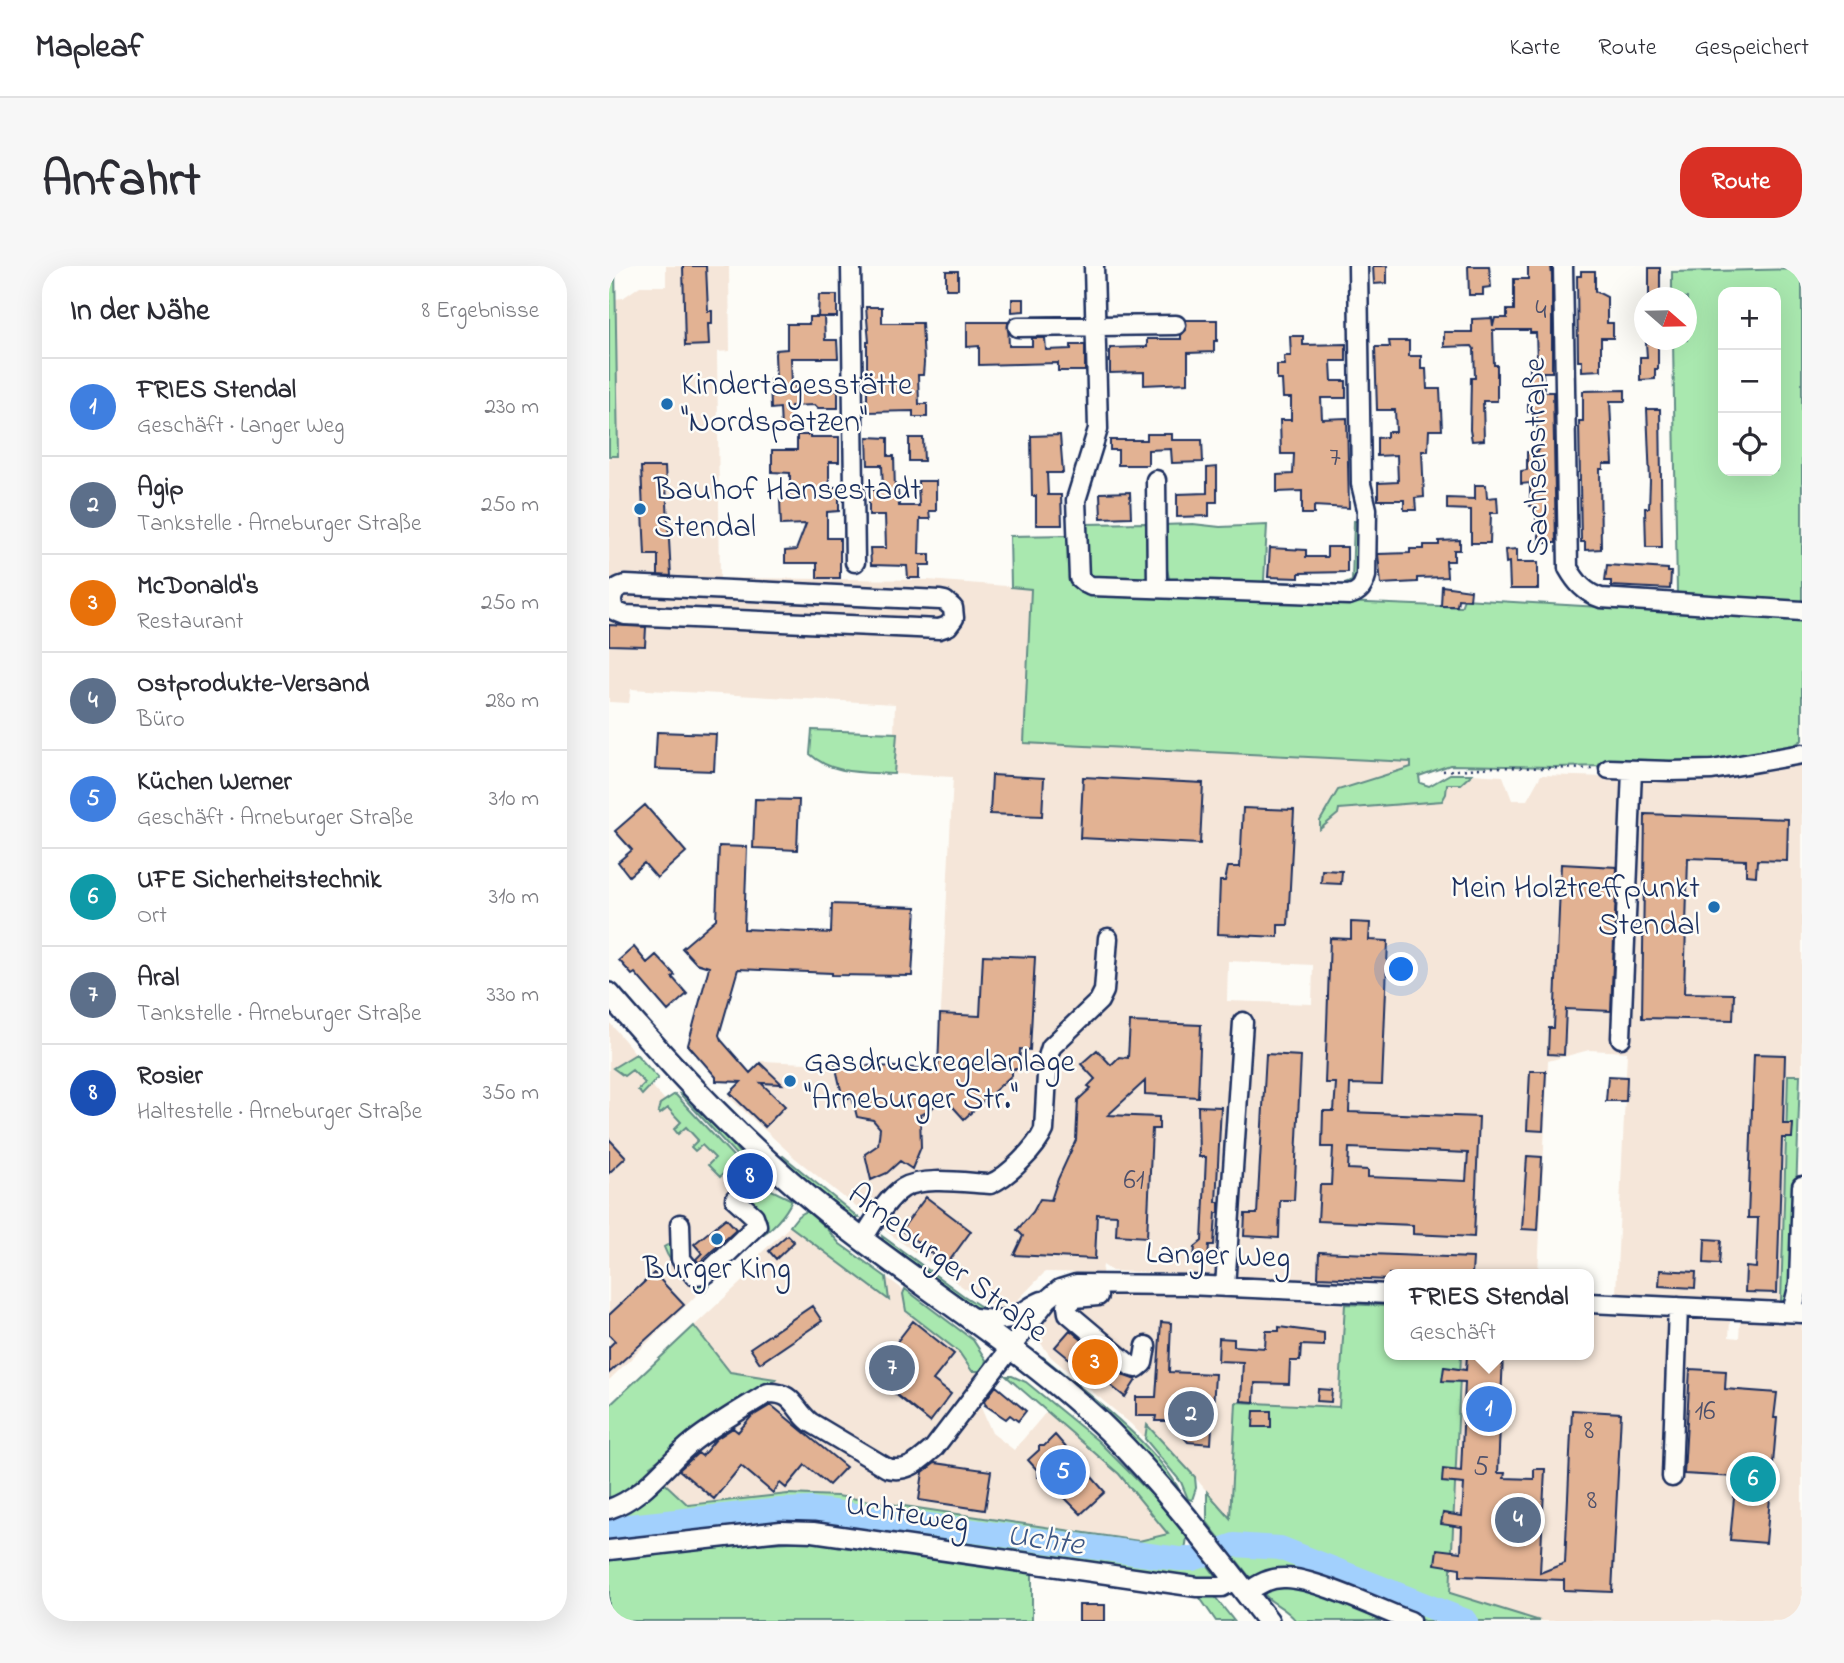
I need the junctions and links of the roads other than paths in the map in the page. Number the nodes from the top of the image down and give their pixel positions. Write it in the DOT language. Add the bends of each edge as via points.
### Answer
graph roads {
  1 [pos="851,266"];
  2 [pos="1094,266"];
  3 [pos="1358,266"];
  4 [pos="1563,266"];
  5 [pos="1176,325"];
  6 [pos="1096,326"];
  7 [pos="1018,327"];
  8 [pos="1156,480"];
  9 [pos="855,562"];
  10 [pos="1157,587"];
  11 [pos="610,602"];
  12 [pos="1802,611"];
  13 [pos="1802,754"];
  14 [pos="1609,769"];
  15 [pos="1632,769"];
  16 [pos="1108,938"];
  17 [pos="609,994"];
  18 [pos="1243,1022"];
  19 [pos="1621,1038"];
  20 [pos="1802,1186"];
  21 [pos="735,1199"];
  22 [pos="680,1224"];
  23 [pos="862,1240"];
  24 [pos="1225,1287"];
  25 [pos="1384,1294"];
  26 [pos="1098,1296"];
  27 [pos="1048,1299"];
  28 [pos="1594,1303"];
  29 [pos="1678,1307"];
  30 [pos="1797,1312"];
  31 [pos="967,1317"];
  32 [pos="1146,1346"];
  33 [pos="1009,1348"];
  34 [pos="1672,1477"];
  35 [pos="609,1509"];
  36 [pos="609,1550"];
  37 [pos="1237,1581"];
  38 [pos="1268,1621"];
  39 [pos="1410,1621"];
  1 -- 9 [label="street"];
  2 -- 6 [label="street"];
  3 -- 10 [label="street" via="1361,484 1367,509 1363,586 1349,596"];
  4 -- 12 [label="street, Sachsenstraße" via="1568,568 1576,582 1601,598"];
  5 -- 6 [label="street"];
  6 -- 7 [label="street"];
  6 -- 10 [label="street" via="1098,429 1077,492 1079,578 1091,586"];
  8 -- 10 [label="street"];
  11 -- 11 [label="street" via="615,611 625,615 857,626 939,629 954,618 953,608 940,600 626,585 613,592"];
  13 -- 15 [label="street" via="1712,769"];
  14 -- 15 [label="street"];
  15 -- 19 [label="street"];
  16 -- 23 [label="street" via="1104,991 1099,1001 1051,1047 1040,1140 991,1184 919,1182 902,1189"];
  17 -- 23 [label="main road, Arneburger Straße" via="740,1138"];
  18 -- 24 [label="street"];
  20 -- 30 [label="street"];
  21 -- 22 [label="street" via="754,1216 757,1225 706,1273 694,1275 681,1259"];
  23 -- 31 [label="main road, Arneburger Straße"];
  24 -- 25 [label="street, Langer Weg"];
  24 -- 27 [label="street, Langer Weg" via="1092,1282 1060,1289"];
  26 -- 32 [label="street" via="1075,1298 1067,1313 1132,1367 1143,1363"];
  27 -- 31 [label="street, Langer Weg" via="1005,1319"];
  27 -- 33 [label="street, Langer Weg"];
  28 -- 29 [label="street"];
  29 -- 30 [label="street"];
  29 -- 34 [label="street"];
  31 -- 33 [label="main road, Arneburger Straße"];
  33 -- 35 [label="street, Langer Weg" via="935,1448 911,1468 887,1468 810,1422 789,1397 768,1393 696,1439 644,1489"];
  33 -- 37 [label="main road, Arneburger Straße" via="1108,1431"];
  36 -- 37 [label="street, Uchteweg" via="781,1531 813,1532 1197,1587 1218,1588"];
  37 -- 38 [label="main road, Arneburger Straße"];
  37 -- 39 [label="street, Uchteweg" via="1288,1577"];
}
